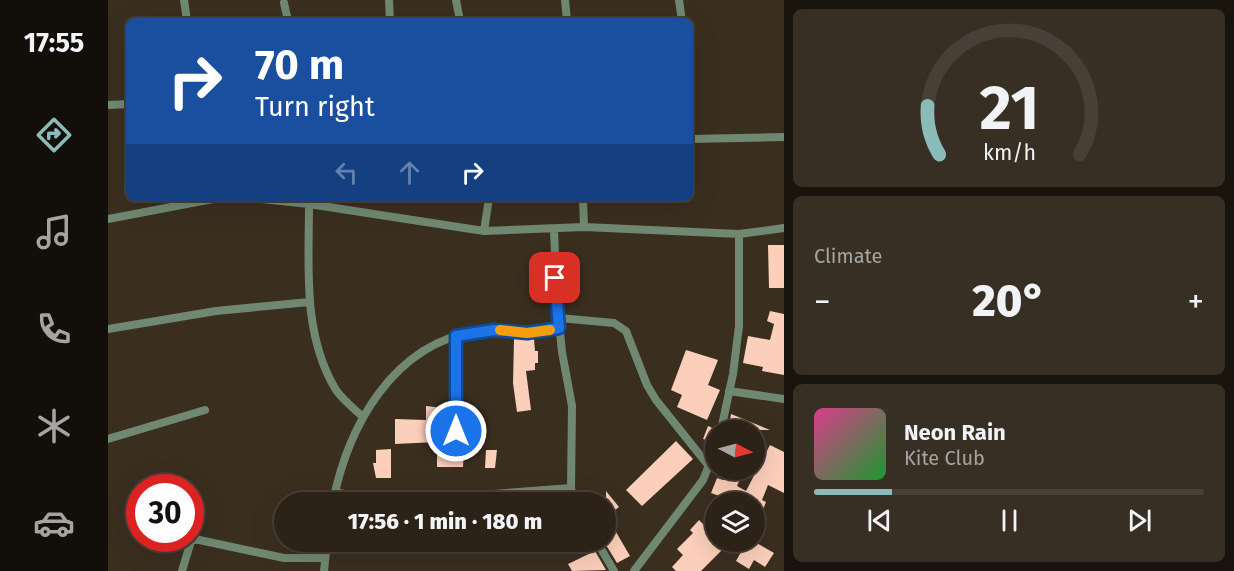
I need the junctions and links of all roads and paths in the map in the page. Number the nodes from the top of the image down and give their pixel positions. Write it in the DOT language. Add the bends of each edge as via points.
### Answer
graph roads {
  1 [pos="184,0"];
  2 [pos="389,0"];
  3 [pos="456,0"];
  4 [pos="565,0"];
  5 [pos="679,0"];
  6 [pos="285,3"];
  7 [pos="187,18"];
  8 [pos="288,18"];
  9 [pos="390,18"];
  10 [pos="459,18"];
  11 [pos="567,18"];
  12 [pos="682,18"];
  13 [pos="126,104"];
  14 [pos="108,105"];
  15 [pos="784,137"];
  16 [pos="693,139"];
  17 [pos="202,201"];
  18 [pos="280,201"];
  19 [pos="489,201"];
  20 [pos="583,201"];
  21 [pos="309,204"];
  22 [pos="108,219"];
  23 [pos="584,226"];
  24 [pos="780,229"];
  25 [pos="554,230"];
  26 [pos="484,231"];
  27 [pos="739,234"];
  28 [pos="784,235"];
  29 [pos="309,302"];
  30 [pos="559,318"];
  31 [pos="559,328"];
  32 [pos="108,329"];
  33 [pos="456,336"];
  34 [pos="729,391"];
  35 [pos="784,399"];
  36 [pos="205,410"];
  37 [pos="362,416"];
  38 [pos="723,420"];
  39 [pos="456,431"];
  40 [pos="108,439"];
  41 [pos="705,461"];
  42 [pos="705,474"];
  43 [pos="571,488"];
  44 [pos="334,492"];
  45 [pos="519,492"];
  46 [pos="572,492"];
  47 [pos="204,541"];
  48 [pos="187,552"];
  49 [pos="326,552"];
  50 [pos="603,552"];
  51 [pos="325,558"];
  52 [pos="182,571"];
  53 [pos="324,571"];
  54 [pos="614,571"];
  55 [pos="634,571"];
  1 -- 7 [label="street"];
  2 -- 9 [label="street"];
  3 -- 10 [label="street"];
  4 -- 11 [label="street"];
  5 -- 12 [label="street"];
  6 -- 8 [label="street"];
  13 -- 14 [label="street"];
  15 -- 16 [label="street"];
  17 -- 22 [label="street"];
  18 -- 21 [label="street"];
  19 -- 26 [label="street"];
  20 -- 23 [label="street"];
  21 -- 26 [label="street"];
  21 -- 29 [label="street"];
  23 -- 25 [label="street"];
  23 -- 27 [label="street"];
  24 -- 27 [label="street"];
  24 -- 28 [label="street"];
  25 -- 26 [label="street"];
  25 -- 30 [label="street"];
  27 -- 34 [label="street" via="739,326"];
  29 -- 32 [label="street" via="216,311"];
  29 -- 37 [label="street" via="320,351 336,389"];
  30 -- 31 [label="street"];
  30 -- 41 [label="street" via="614,323 626,331 656,400"];
  31 -- 33 [label="street" via="527,333 494,330"];
  31 -- 43 [label="street" via="572,406"];
  33 -- 37 [label="street" via="437,341 413,358"];
  33 -- 39 [label="street"];
  34 -- 35 [label="street"];
  34 -- 38 [label="street"];
  36 -- 40 [label="street"];
  37 -- 44 [label="street"];
  42 -- 55 [label="street"];
  43 -- 45 [label="street"];
  43 -- 46 [label="street"];
  47 -- 51 [label="street" via="284,558"];
  48 -- 52 [label="street"];
  49 -- 51 [label="street"];
  50 -- 54 [label="street"];
  51 -- 53 [label="street"];
}
